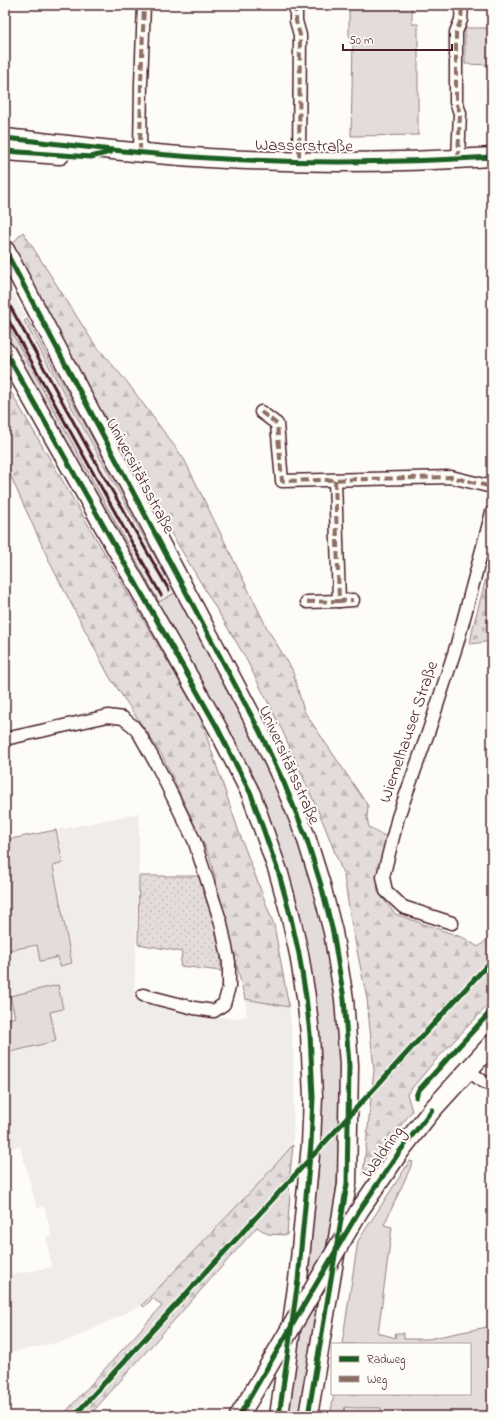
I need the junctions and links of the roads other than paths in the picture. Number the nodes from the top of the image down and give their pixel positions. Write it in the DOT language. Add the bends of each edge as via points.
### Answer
graph roads {
  1 [pos="144,5"];
  2 [pos="296,5"];
  3 [pos="462,5"];
  4 [pos="5,138"];
  5 [pos="116,150"];
  6 [pos="5,152"];
  7 [pos="140,152"];
  8 [pos="23,153"];
  9 [pos="492,157"];
  10 [pos="458,159"];
  11 [pos="299,161"];
  12 [pos="5,165"];
  13 [pos="5,250"];
  14 [pos="5,351"];
  15 [pos="261,412"];
  16 [pos="335,480"];
  17 [pos="492,487"];
  18 [pos="492,512"];
  19 [pos="339,600"];
  20 [pos="353,600"];
  21 [pos="307,602"];
  22 [pos="5,738"];
  23 [pos="452,923"];
  24 [pos="143,995"];
  25 [pos="492,1044"];
  26 [pos="468,1070"];
  27 [pos="492,1086"];
  28 [pos="239,1416"];
  29 [pos="279,1416"];
  30 [pos="308,1416"];
  1 -- 7 [label="street"];
  2 -- 11 [label="street" via="296,21 300,35"];
  3 -- 10 [label="street" via="461,20 456,32 456,102 460,113"];
  4 -- 5 [label="main road, Wasserstraße"];
  5 -- 7 [label="main road, Wasserstraße"];
  5 -- 8 [label="main road, Wasserstraße" via="91,157"];
  6 -- 8 [label="main road, Wasserstraße"];
  7 -- 11 [label="main road, Wasserstraße" via="191,157"];
  8 -- 12 [label="main road"];
  9 -- 10 [label="main road, Wasserstraße"];
  10 -- 11 [label="main road, Wasserstraße"];
  13 -- 30 [label="main road, Universitätsstraße" via="262,737 306,837 331,925 344,999 349,1065 347,1184"];
  14 -- 29 [label="main road" via="217,727 250,794 279,874 290,914 306,997 313,1098 298,1280"];
  15 -- 16 [label="street" via="277,424 282,481"];
  16 -- 17 [label="street" via="451,477"];
  16 -- 19 [label="street"];
  18 -- 23 [label="street, Wiemelhauser Straße" via="457,644 398,817 383,877 386,891 403,907"];
  19 -- 20 [label="street"];
  19 -- 21 [label="street"];
  22 -- 24 [label="street" via="108,716 123,718 140,734 159,769 194,840 208,882 221,923 229,962 229,987 224,1004 214,1011"];
  25 -- 26 [label="main road, Waldring"];
  26 -- 27 [label="street"];
  26 -- 28 [label="main road, Waldring, bridge" via="400,1151 359,1212"];
}
